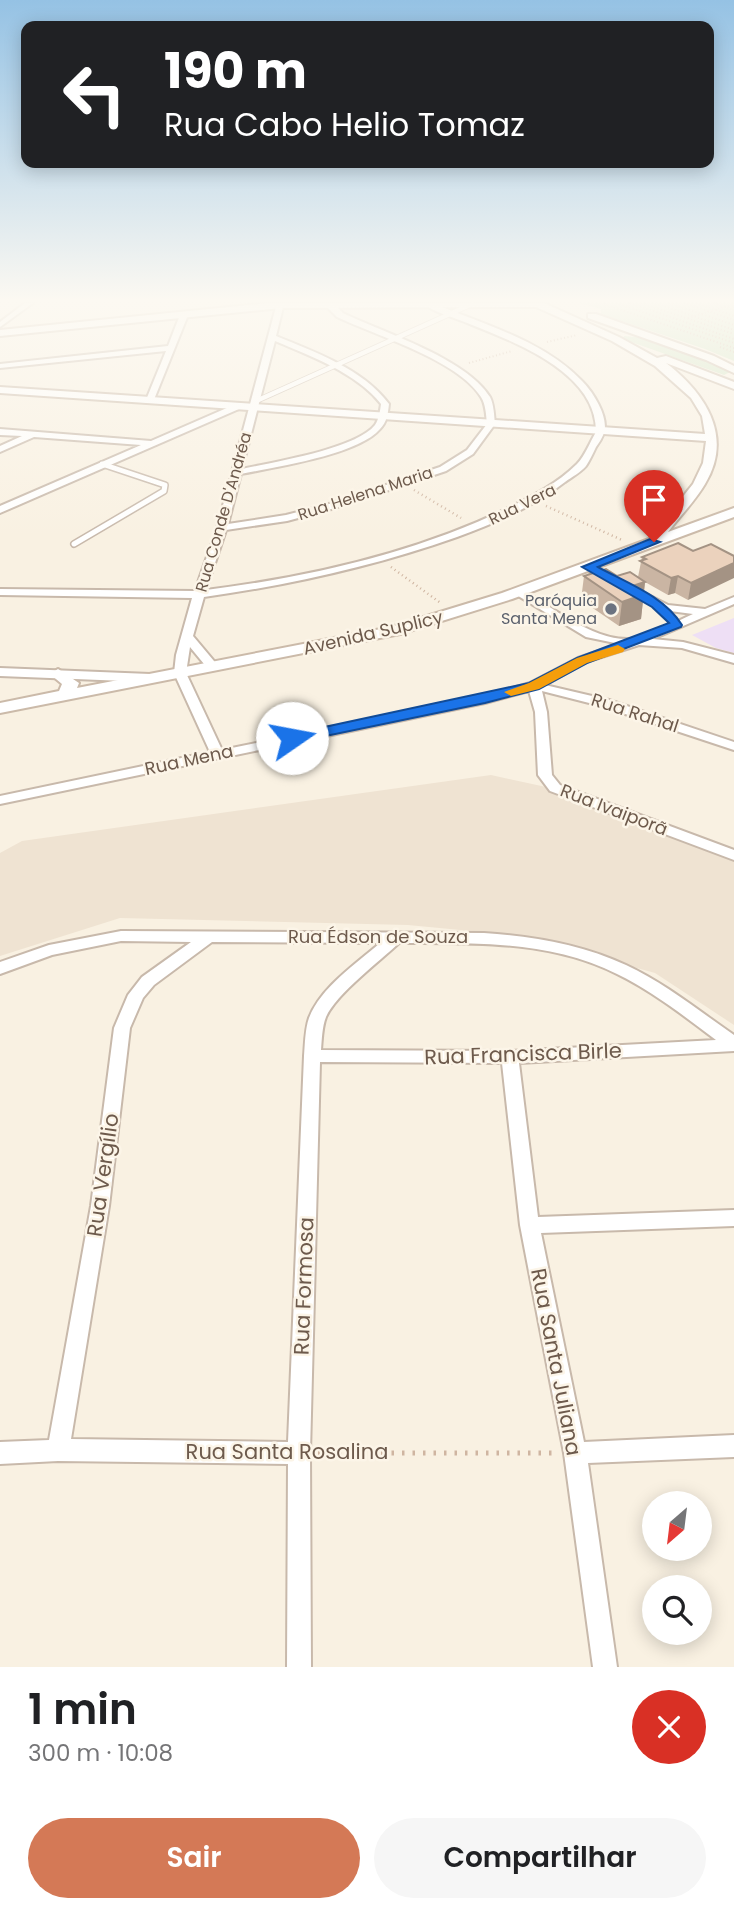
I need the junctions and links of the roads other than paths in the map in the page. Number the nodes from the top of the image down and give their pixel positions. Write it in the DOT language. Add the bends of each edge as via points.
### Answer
graph roads {
  1 [pos="158,381"];
  2 [pos="260,381"];
  3 [pos="305,381"];
  4 [pos="355,381"];
  5 [pos="468,381"];
  6 [pos="577,381"];
  7 [pos="681,381"];
  8 [pos="684,383"];
  9 [pos="0,390"];
  10 [pos="150,400"];
  11 [pos="201,404"];
  12 [pos="253,405"];
  13 [pos="236,407"];
  14 [pos="384,417"];
  15 [pos="203,421"];
  16 [pos="491,424"];
  17 [pos="0,432"];
  18 [pos="600,432"];
  19 [pos="35,434"];
  20 [pos="712,438"];
  21 [pos="150,443"];
  22 [pos="0,449"];
  23 [pos="103,464"];
  24 [pos="235,473"];
  25 [pos="0,510"];
  26 [pos="734,512"];
  27 [pos="222,528"];
  28 [pos="654,542"];
  29 [pos="75,544"];
  30 [pos="588,567"];
  31 [pos="0,592"];
  32 [pos="519,592"];
  33 [pos="199,594"];
  34 [pos="734,600"];
  35 [pos="656,604"];
  36 [pos="709,609"];
  37 [pos="676,625"];
  38 [pos="590,635"];
  39 [pos="188,637"];
  40 [pos="639,641"];
  41 [pos="712,652"];
  42 [pos="734,659"];
  43 [pos="582,660"];
  44 [pos="213,667"];
  45 [pos="0,672"];
  46 [pos="180,673"];
  47 [pos="58,674"];
  48 [pos="152,678"];
  49 [pos="534,686"];
  50 [pos="66,695"];
  51 [pos="0,708"];
  52 [pos="734,746"];
  53 [pos="217,754"];
  54 [pos="0,800"];
  55 [pos="734,855"];
  56 [pos="209,936"];
  57 [pos="395,938"];
  58 [pos="0,968"];
  59 [pos="734,1045"];
  60 [pos="312,1056"];
  61 [pos="510,1057"];
  62 [pos="734,1218"];
  63 [pos="530,1225"];
  64 [pos="734,1446"];
  65 [pos="58,1450"];
  66 [pos="0,1453"];
  67 [pos="299,1453"];
  68 [pos="575,1453"];
  69 [pos="299,1667"];
  70 [pos="605,1667"];
  1 -- 10 [label="street"];
  2 -- 12 [label="street, Rua Conde D'Andréa"];
  3 -- 12 [label="lane"];
  4 -- 14 [label="street" via="382,399"];
  5 -- 16 [label="street" via="481,391"];
  6 -- 18 [label="street" via="596,409"];
  7 -- 8 [label="street"];
  8 -- 20 [label="street" via="701,405"];
  9 -- 10 [label="street"];
  10 -- 11 [label="street"];
  11 -- 13 [label="street"];
  11 -- 15 [label="street" via="208,412"];
  12 -- 13 [label="street"];
  12 -- 14 [label="street"];
  12 -- 24 [label="street, Rua Conde D'Andréa"];
  13 -- 15 [label="street"];
  14 -- 16 [label="street"];
  14 -- 24 [label="street" via="361,439"];
  15 -- 21 [label="street"];
  16 -- 18 [label="street"];
  16 -- 27 [label="street, Rua Helena Maria" via="478,444 458,461 403,483 287,518"];
  17 -- 19 [label="street"];
  18 -- 20 [label="street"];
  18 -- 33 [label="street, Rua Vera" via="589,453 558,487 474,526 380,559 288,582"];
  19 -- 21 [label="street"];
  19 -- 22 [label="street"];
  20 -- 28 [label="street" via="709,463 699,483"];
  21 -- 23 [label="street"];
  23 -- 25 [label="street"];
  23 -- 29 [label="lane" via="155,480 165,485 164,491"];
  24 -- 27 [label="street, Rua Conde D'Andréa"];
  26 -- 28 [label="street, Avenida Suplicy"];
  27 -- 33 [label="street, Rua Conde D'Andréa"];
  28 -- 30 [label="street, Avenida Suplicy"];
  30 -- 32 [label="street, Avenida Suplicy"];
  30 -- 35 [label="street"];
  31 -- 33 [label="street, Rua Vera"];
  32 -- 38 [label="street"];
  32 -- 44 [label="street, Avenida Suplicy" via="369,636"];
  33 -- 39 [label="street, Rua Conde D'Andréa"];
  34 -- 36 [label="street, Rua Mena"];
  35 -- 36 [label="street" via="688,612"];
  35 -- 37 [label="street"];
  36 -- 37 [label="street, Rua Mena"];
  37 -- 40 [label="street, Rua Mena"];
  37 -- 41 [label="street" via="688,640"];
  38 -- 40 [label="street"];
  38 -- 43 [label="street" via="594,646"];
  39 -- 44 [label="street"];
  39 -- 46 [label="street, Rua Conde D'Andréa"];
  40 -- 41 [label="street"];
  40 -- 43 [label="street, Rua Mena"];
  41 -- 42 [label="street"];
  43 -- 49 [label="street, Rua Mena"];
  44 -- 46 [label="street, Avenida Suplicy"];
  45 -- 47 [label="street"];
  46 -- 48 [label="street, Avenida Suplicy"];
  46 -- 53 [label="street"];
  47 -- 48 [label="street"];
  47 -- 50 [label="street" via="71,683"];
  48 -- 50 [label="street, Avenida Suplicy"];
  49 -- 52 [label="street, Rua Rahal" via="594,700"];
  49 -- 53 [label="street, Rua Mena"];
  49 -- 55 [label="street, Rua Ivaiporã" via="541,712 545,775 555,788"];
  50 -- 51 [label="street, Avenida Suplicy"];
  53 -- 54 [label="street, Rua Mena"];
  56 -- 57 [label="street, Rua Édson de Souza"];
  56 -- 58 [label="street, Rua Édson de Souza" via="87,940"];
  56 -- 65 [label="street, Rua Vergílio" via="148,981 136,995 122,1028 100,1206"];
  57 -- 59 [label="street, Rua Édson de Souza" via="519,940 585,955 655,988"];
  57 -- 60 [label="street, Rua Formosa" via="321,1010"];
  59 -- 61 [label="street, Rua Francisca Birle"];
  60 -- 61 [label="street, Rua Francisca Birle"];
  60 -- 67 [label="street, Rua Formosa"];
  61 -- 63 [label="street, Rua Santa Juliana"];
  62 -- 63 [label="street"];
  63 -- 68 [label="street, Rua Santa Juliana"];
  64 -- 68 [label="street"];
  65 -- 66 [label="street, Rua Santa Rosalina"];
  65 -- 67 [label="street, Rua Santa Rosalina"];
  67 -- 69 [label="street, Rua Formosa"];
  68 -- 70 [label="street, Rua Santa Juliana"];
}
